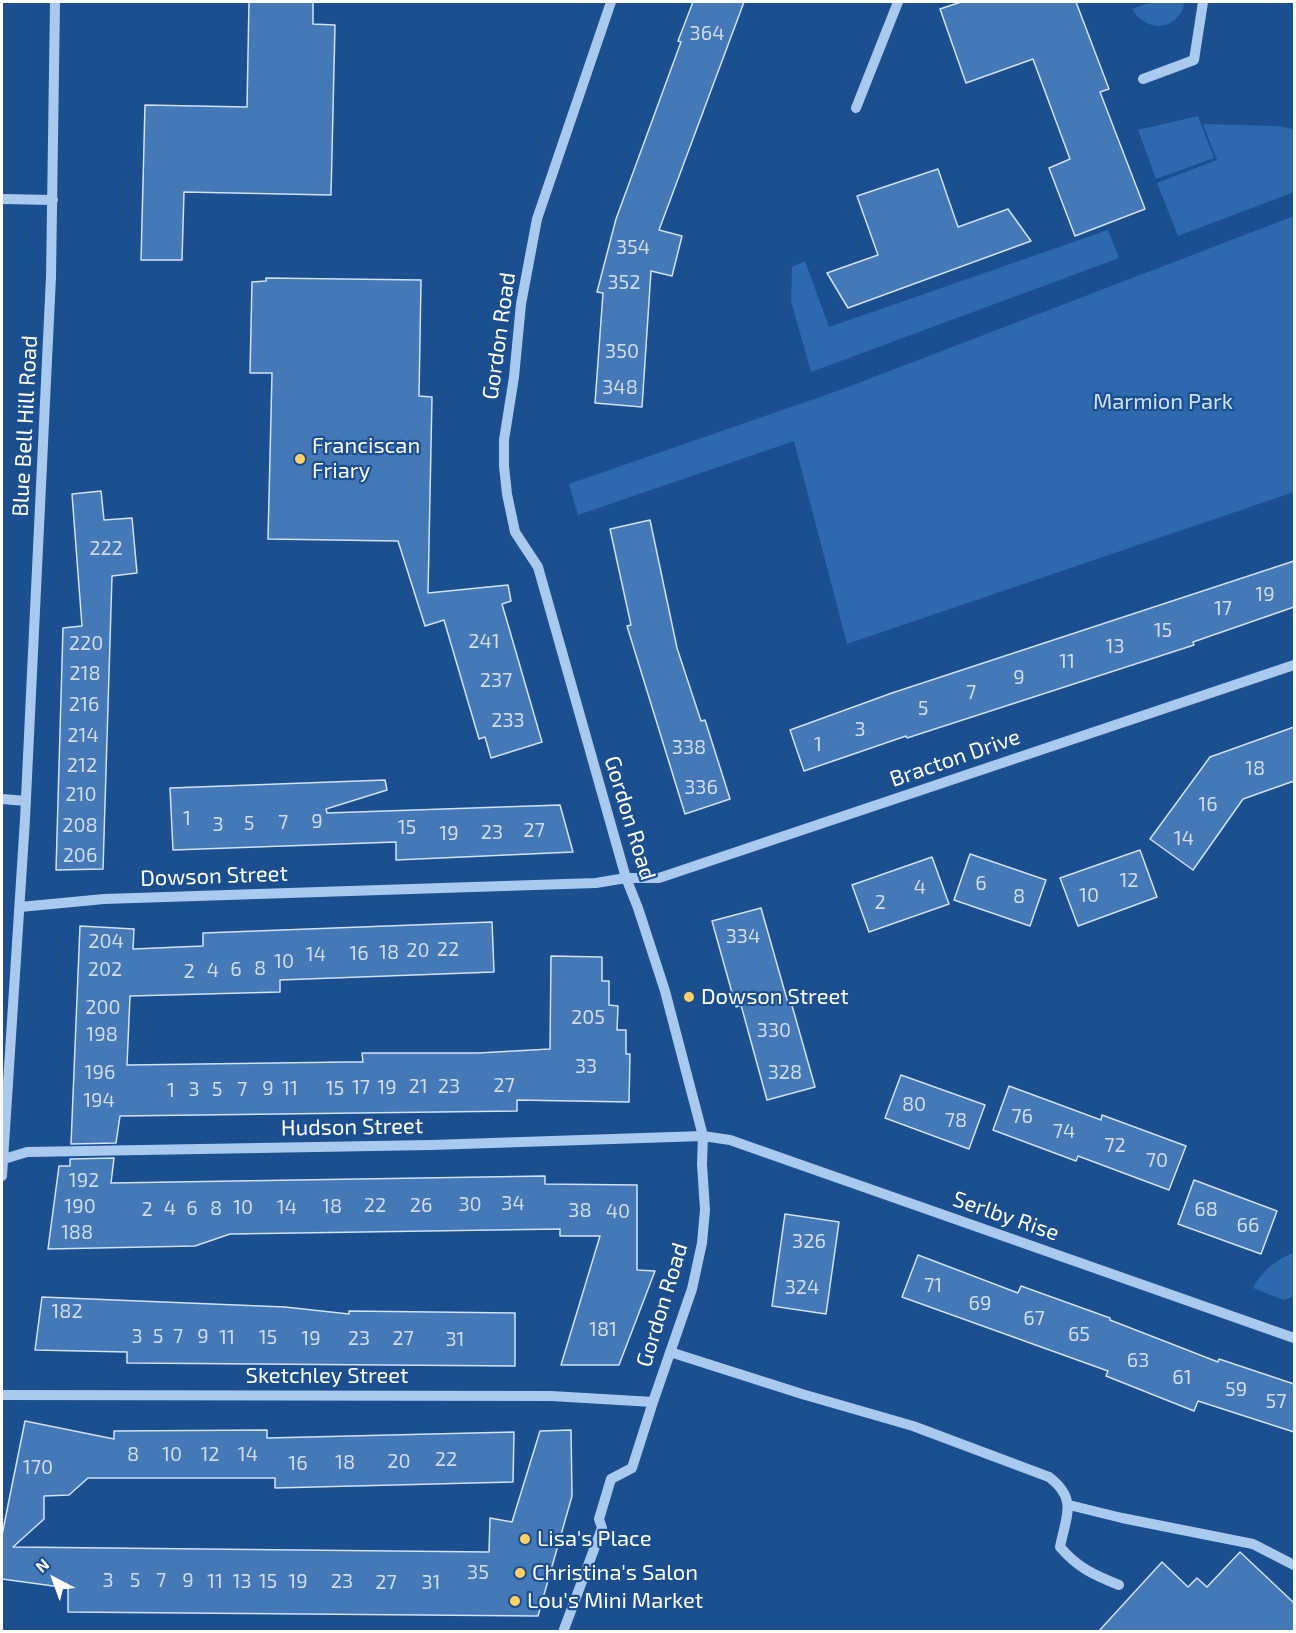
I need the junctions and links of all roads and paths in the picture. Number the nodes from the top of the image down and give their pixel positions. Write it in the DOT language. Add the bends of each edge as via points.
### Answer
graph roads {
  1 [pos="55,2"];
  2 [pos="611,2"];
  3 [pos="898,2"];
  4 [pos="1203,2"];
  5 [pos="1143,79"];
  6 [pos="856,108"];
  7 [pos="2,199"];
  8 [pos="53,200"];
  9 [pos="1294,664"];
  10 [pos="2,799"];
  11 [pos="26,801"];
  12 [pos="626,878"];
  13 [pos="20,907"];
  14 [pos="703,1136"];
  15 [pos="4,1160"];
  16 [pos="2,1176"];
  17 [pos="1294,1338"];
  18 [pos="670,1352"];
  19 [pos="2,1395"];
  20 [pos="653,1402"];
  21 [pos="1069,1505"];
  22 [pos="1294,1565"];
  23 [pos="1119,1585"];
  24 [pos="563,1632"];
  1 -- 8 [label="street, Blue Bell Hill Road"];
  2 -- 12 [label="street, Gordon Road" via="537,219 521,304 504,440 514,532 538,567"];
  3 -- 6 [label="street"];
  4 -- 5 [label="street" via="1194,60"];
  7 -- 8 [label="street"];
  8 -- 11 [label="street, Blue Bell Hill Road"];
  9 -- 12 [label="street, Bracton Drive" via="659,878"];
  10 -- 11 [label="street"];
  11 -- 13 [label="street, Blue Bell Hill Road"];
  12 -- 13 [label="street, Dowson Street" via="596,883 104,899"];
  12 -- 14 [label="street, Gordon Road" via="665,991"];
  13 -- 15 [label="street, Blue Bell Hill Road"];
  14 -- 15 [label="street, Hudson Street" via="27,1152"];
  14 -- 17 [label="street, Serlby Rise" via="730,1140"];
  14 -- 18 [label="street, Gordon Road" via="702,1243 693,1289"];
  15 -- 16 [label="street, Blue Bell Hill Road"];
  18 -- 20 [label="street, Gordon Road"];
  18 -- 21 [label="street" via="913,1426 1049,1477 1062,1487"];
  19 -- 20 [label="street, Sketchley Street" via="551,1396"];
  20 -- 24 [label="street, Gordon Road" via="632,1468 611,1479 599,1519 602,1528"];
  21 -- 22 [label="street" via="1253,1544"];
  21 -- 23 [label="street" via="1060,1547 1072,1562"];
}
